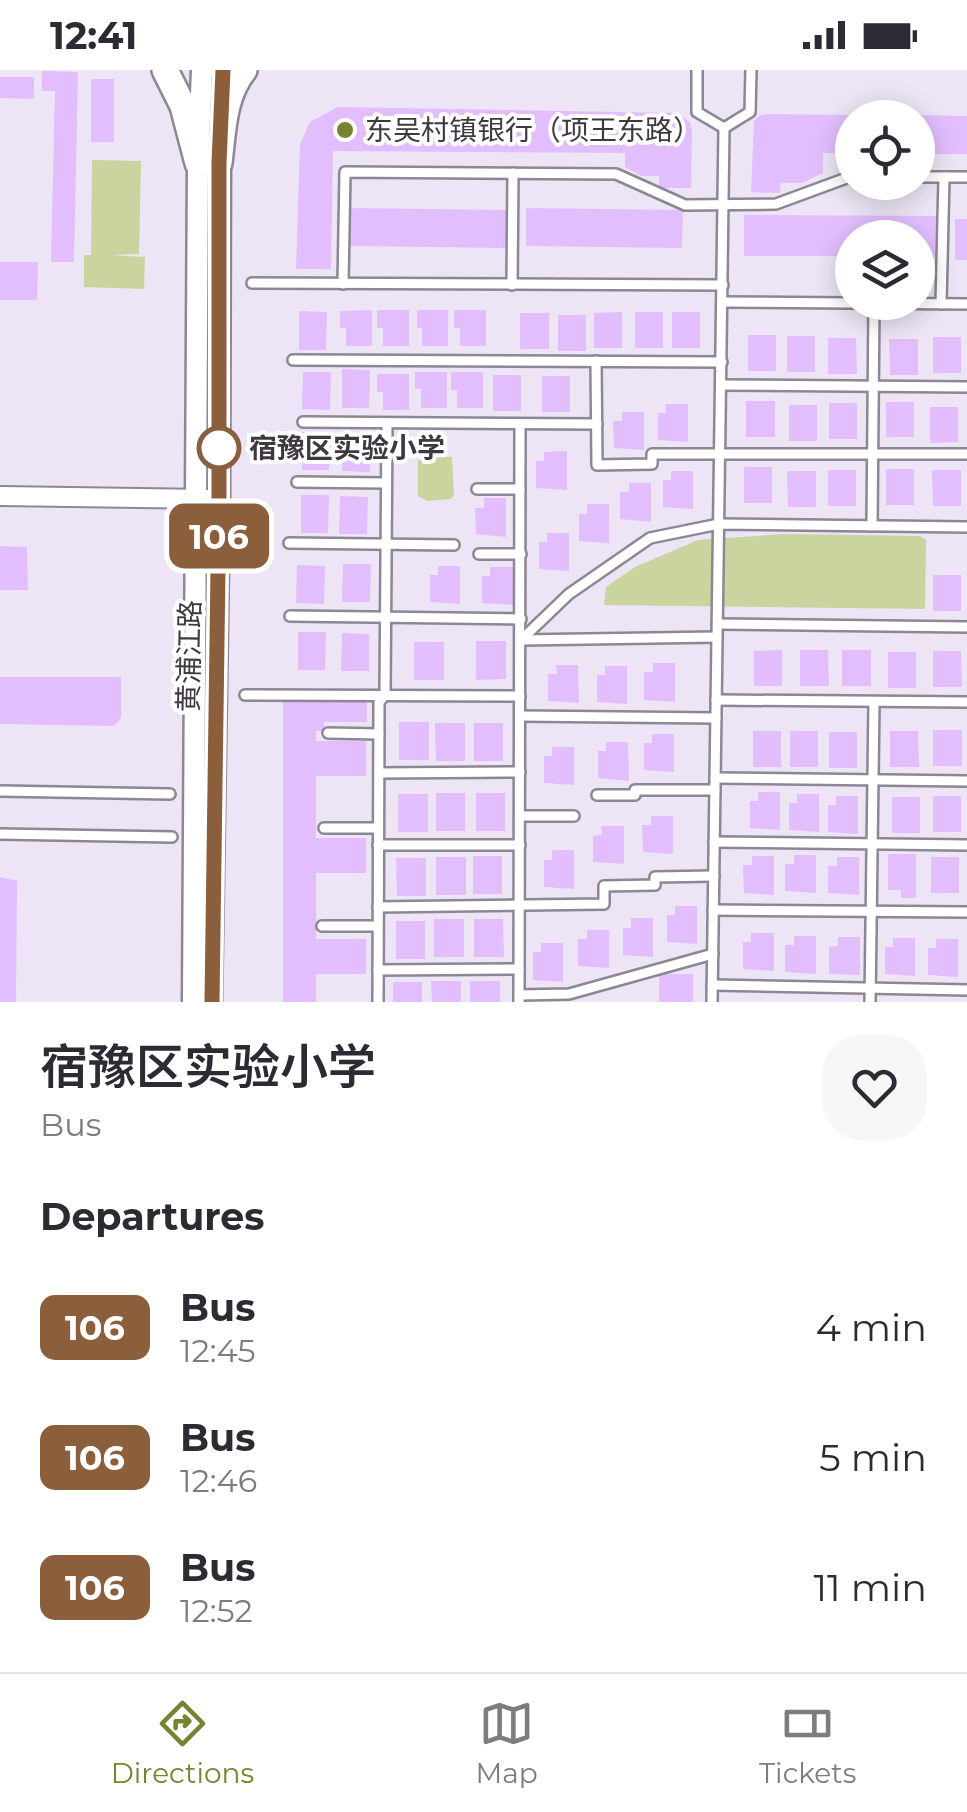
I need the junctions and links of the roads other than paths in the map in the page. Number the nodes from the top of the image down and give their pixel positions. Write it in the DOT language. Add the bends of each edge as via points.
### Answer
graph roads {
  1 [pos="165,70"];
  2 [pos="202,70"];
  3 [pos="223,70"];
  4 [pos="244,70"];
  5 [pos="698,70"];
  6 [pos="750,70"];
  7 [pos="724,128"];
  8 [pos="209,163"];
  9 [pos="512,174"];
  10 [pos="935,177"];
  11 [pos="944,177"];
  12 [pos="967,177"];
  13 [pos="835,182"];
  14 [pos="724,204"];
  15 [pos="252,283"];
  16 [pos="343,284"];
  17 [pos="512,284"];
  18 [pos="723,285"];
  19 [pos="722,302"];
  20 [pos="835,303"];
  21 [pos="935,304"];
  22 [pos="942,304"];
  23 [pos="967,304"];
  24 [pos="874,320"];
  25 [pos="293,360"];
  26 [pos="596,361"];
  27 [pos="722,362"];
  28 [pos="722,385"];
  29 [pos="874,386"];
  30 [pos="967,387"];
  31 [pos="304,422"];
  32 [pos="386,423"];
  33 [pos="520,424"];
  34 [pos="596,424"];
  35 [pos="720,454"];
  36 [pos="873,454"];
  37 [pos="967,454"];
  38 [pos="297,482"];
  39 [pos="386,483"];
  40 [pos="477,489"];
  41 [pos="520,489"];
  42 [pos="0,496"];
  43 [pos="209,499"];
  44 [pos="719,524"];
  45 [pos="872,526"];
  46 [pos="967,527"];
  47 [pos="290,543"];
  48 [pos="386,544"];
  49 [pos="454,546"];
  50 [pos="479,554"];
  51 [pos="521,554"];
  52 [pos="290,616"];
  53 [pos="385,617"];
  54 [pos="521,619"];
  55 [pos="718,624"];
  56 [pos="967,627"];
  57 [pos="718,637"];
  58 [pos="521,640"];
  59 [pos="245,695"];
  60 [pos="385,695"];
  61 [pos="520,696"];
  62 [pos="716,700"];
  63 [pos="874,702"];
  64 [pos="967,702"];
  65 [pos="520,716"];
  66 [pos="716,718"];
  67 [pos="328,733"];
  68 [pos="379,734"];
  69 [pos="520,772"];
  70 [pos="379,773"];
  71 [pos="715,778"];
  72 [pos="873,780"];
  73 [pos="967,781"];
  74 [pos="715,790"];
  75 [pos="0,791"];
  76 [pos="170,794"];
  77 [pos="596,795"];
  78 [pos="520,816"];
  79 [pos="574,816"];
  80 [pos="324,828"];
  81 [pos="378,828"];
  82 [pos="0,834"];
  83 [pos="172,836"];
  84 [pos="714,842"];
  85 [pos="872,844"];
  86 [pos="378,845"];
  87 [pos="520,845"];
  88 [pos="967,845"];
  89 [pos="714,876"];
  90 [pos="519,906"];
  91 [pos="378,907"];
  92 [pos="714,910"];
  93 [pos="872,911"];
  94 [pos="967,912"];
  95 [pos="322,926"];
  96 [pos="378,926"];
  97 [pos="712,954"];
  98 [pos="519,969"];
  99 [pos="378,970"];
  100 [pos="712,985"];
  101 [pos="871,988"];
  102 [pos="967,990"];
  103 [pos="519,998"];
  104 [pos="194,1002"];
  105 [pos="212,1002"];
  106 [pos="378,1002"];
  107 [pos="712,1002"];
  108 [pos="870,1002"];
  1 -- 8 [label="main road"];
  2 -- 8 [label="street, 黄浦江路"];
  3 -- 8 [label="street, 黄浦江路"];
  4 -- 8 [label="main road"];
  5 -- 7 [label="lane" via="698,112"];
  6 -- 7 [label="lane" via="750,112"];
  7 -- 14 [label="lane"];
  8 -- 43 [label="street, 黄浦江路"];
  9 -- 14 [label="lane" via="616,174 685,205"];
  9 -- 16 [label="lane" via="345,172"];
  9 -- 17 [label="lane"];
  10 -- 11 [label="lane"];
  11 -- 12 [label="lane"];
  11 -- 22 [label="lane"];
  13 -- 14 [label="lane" via="776,204"];
  14 -- 18 [label="lane"];
  15 -- 16 [label="lane"];
  16 -- 17 [label="lane"];
  17 -- 18 [label="lane"];
  18 -- 19 [label="lane"];
  19 -- 20 [label="lane"];
  19 -- 27 [label="lane"];
  21 -- 22 [label="lane"];
  22 -- 23 [label="lane"];
  24 -- 29 [label="lane"];
  25 -- 26 [label="lane"];
  26 -- 27 [label="lane"];
  26 -- 34 [label="lane"];
  27 -- 28 [label="lane"];
  28 -- 29 [label="lane"];
  28 -- 35 [label="lane"];
  29 -- 30 [label="lane"];
  29 -- 36 [label="lane"];
  31 -- 32 [label="lane"];
  32 -- 33 [label="lane"];
  32 -- 39 [label="lane"];
  33 -- 34 [label="lane"];
  33 -- 41 [label="lane"];
  34 -- 35 [label="lane" via="596,464 652,464 652,454"];
  35 -- 36 [label="lane"];
  35 -- 44 [label="lane"];
  36 -- 37 [label="lane"];
  36 -- 45 [label="lane"];
  38 -- 39 [label="lane"];
  39 -- 48 [label="lane"];
  40 -- 41 [label="lane"];
  41 -- 51 [label="lane"];
  42 -- 43 [label="street"];
  43 -- 104 [label="street, 黄浦江路"];
  43 -- 105 [label="street, 黄浦江路"];
  44 -- 45 [label="lane"];
  44 -- 55 [label="lane"];
  44 -- 58 [label="lane" via="650,538 569,594"];
  45 -- 46 [label="lane"];
  47 -- 48 [label="lane"];
  48 -- 49 [label="lane"];
  48 -- 53 [label="lane"];
  50 -- 51 [label="lane"];
  51 -- 54 [label="lane"];
  52 -- 53 [label="lane"];
  53 -- 54 [label="lane"];
  53 -- 60 [label="lane"];
  54 -- 58 [label="lane"];
  55 -- 56 [label="lane"];
  55 -- 57 [label="lane"];
  57 -- 58 [label="lane"];
  57 -- 62 [label="lane"];
  58 -- 61 [label="lane"];
  59 -- 60 [label="lane"];
  60 -- 61 [label="lane"];
  60 -- 68 [label="lane"];
  61 -- 65 [label="lane"];
  62 -- 63 [label="lane"];
  62 -- 66 [label="lane"];
  63 -- 64 [label="lane"];
  63 -- 72 [label="lane"];
  65 -- 66 [label="lane"];
  65 -- 69 [label="lane"];
  66 -- 71 [label="lane"];
  67 -- 68 [label="lane"];
  68 -- 70 [label="lane"];
  69 -- 70 [label="lane"];
  69 -- 78 [label="lane"];
  70 -- 81 [label="lane"];
  71 -- 72 [label="lane"];
  71 -- 74 [label="lane"];
  72 -- 73 [label="lane"];
  72 -- 85 [label="lane"];
  74 -- 77 [label="lane"];
  74 -- 84 [label="lane"];
  75 -- 76 [label="lane"];
  78 -- 79 [label="lane"];
  78 -- 87 [label="lane"];
  80 -- 81 [label="lane"];
  81 -- 86 [label="lane"];
  82 -- 83 [label="lane"];
  84 -- 85 [label="lane"];
  84 -- 89 [label="lane"];
  85 -- 88 [label="lane"];
  85 -- 93 [label="lane"];
  86 -- 87 [label="lane"];
  86 -- 91 [label="lane"];
  87 -- 90 [label="lane"];
  89 -- 90 [label="lane" via="604,886 604,904"];
  89 -- 92 [label="lane"];
  90 -- 91 [label="lane"];
  90 -- 98 [label="lane"];
  91 -- 96 [label="lane"];
  92 -- 93 [label="lane"];
  92 -- 97 [label="lane"];
  93 -- 94 [label="lane"];
  93 -- 101 [label="lane"];
  95 -- 96 [label="lane"];
  96 -- 99 [label="lane"];
  97 -- 100 [label="lane"];
  97 -- 103 [label="lane" via="569,994"];
  98 -- 99 [label="lane"];
  98 -- 103 [label="lane"];
  99 -- 106 [label="lane"];
  100 -- 101 [label="lane"];
  100 -- 107 [label="lane"];
  101 -- 102 [label="lane"];
  101 -- 108 [label="lane"];
}
